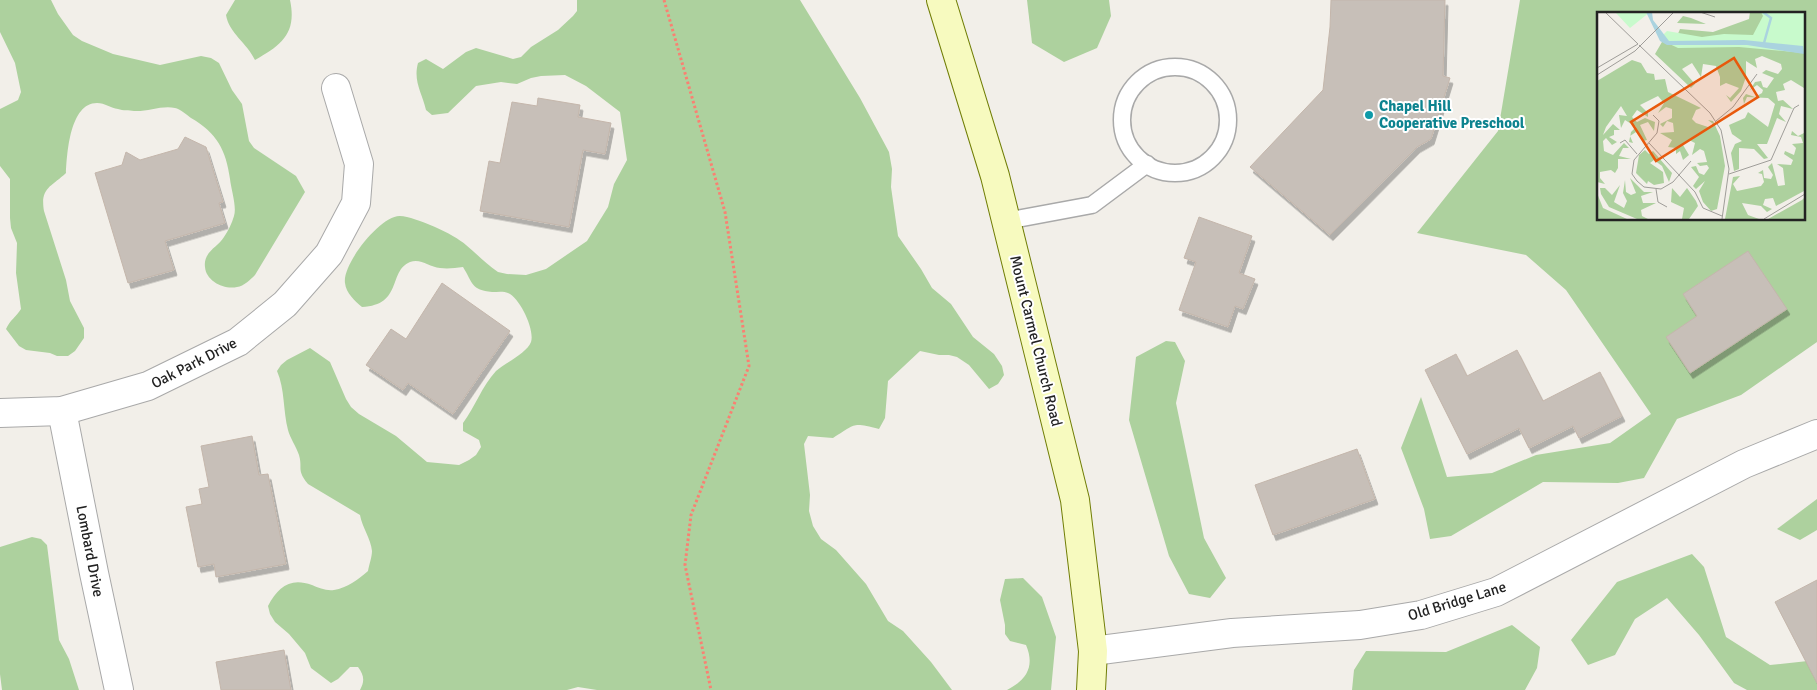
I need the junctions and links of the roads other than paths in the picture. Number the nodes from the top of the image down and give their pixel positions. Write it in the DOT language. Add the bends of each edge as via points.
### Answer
graph roads {
  1 [pos="941,0"];
  2 [pos="336,88"];
  3 [pos="1147,164"];
  4 [pos="1006,221"];
  5 [pos="62,411"];
  6 [pos="0,413"];
  7 [pos="1817,434"];
  8 [pos="1093,652"];
  9 [pos="119,690"];
  10 [pos="1091,690"];
  1 -- 4 [label="main road, Mount Carmel Church Road"];
  2 -- 5 [label="street, Oak Park Drive" via="359,164 356,203 329,254 285,304 238,342 148,386"];
  3 -- 3 [label="lane" via="1162,172 1179,173 1210,161 1228,132 1224,98 1215,84 1185,68 1167,68 1150,73 1135,85 1126,100 1122,118 1125,136 1133,152"];
  3 -- 4 [label="lane" via="1092,205"];
  4 -- 8 [label="main road, Mount Carmel Church Road" via="1075,500"];
  5 -- 6 [label="street, Oak Park Drive"];
  5 -- 9 [label="street, Lombard Drive"];
  7 -- 8 [label="street, Old Bridge Lane" via="1744,464 1496,592 1421,615 1360,626 1232,633"];
  8 -- 10 [label="main road, Mount Carmel Church Road"];
}
